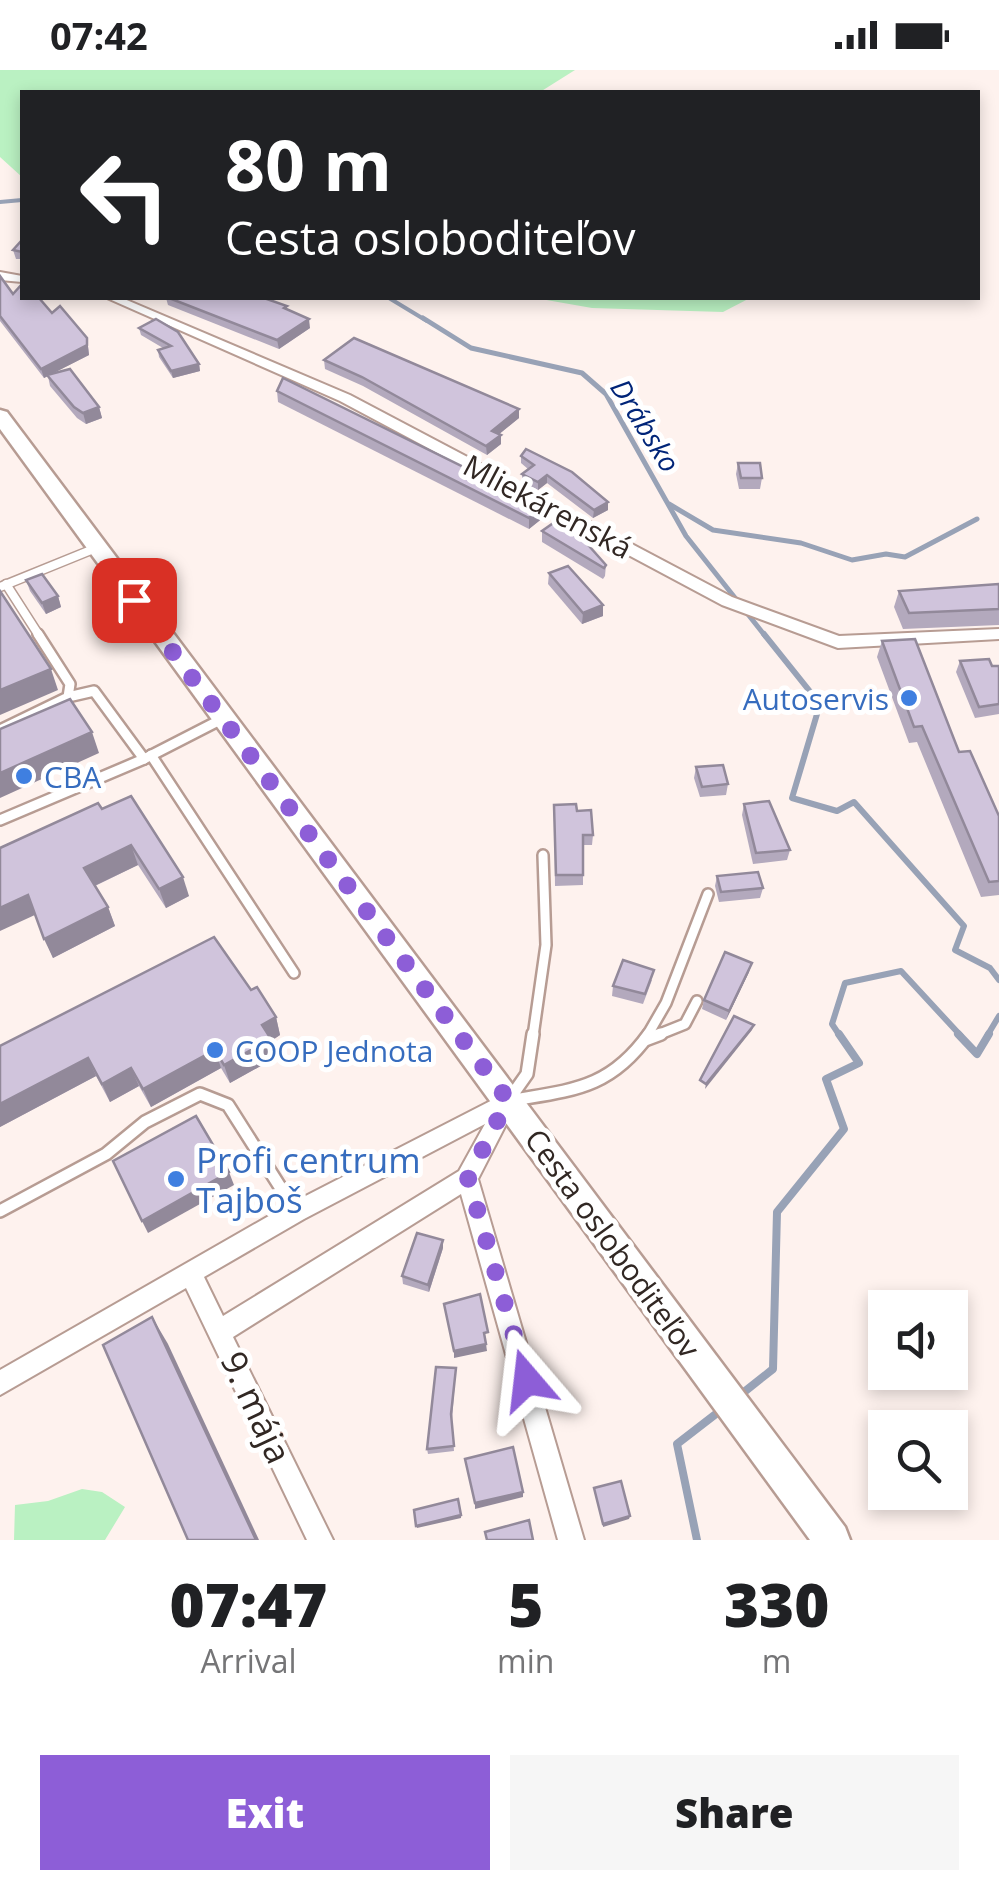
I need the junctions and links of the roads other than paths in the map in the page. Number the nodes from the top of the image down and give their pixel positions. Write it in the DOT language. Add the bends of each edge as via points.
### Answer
graph roads {
  1 [pos="118,300"];
  2 [pos="0,416"];
  3 [pos="96,548"];
  4 [pos="3,585"];
  5 [pos="999,634"];
  6 [pos="68,697"];
  7 [pos="224,718"];
  8 [pos="0,730"];
  9 [pos="148,757"];
  10 [pos="0,820"];
  11 [pos="543,856"];
  12 [pos="708,894"];
  13 [pos="294,973"];
  14 [pos="697,1001"];
  15 [pos="645,1040"];
  16 [pos="508,1100"];
  17 [pos="468,1178"];
  18 [pos="0,1211"];
  19 [pos="296,1212"];
  20 [pos="191,1275"];
  21 [pos="221,1330"];
  22 [pos="0,1383"];
  23 [pos="320,1540"];
  24 [pos="570,1540"];
  25 [pos="832,1540"];
  1 -- 5 [label="street, Mliekárenská" via="345,398 768,619 838,642"];
  2 -- 3 [label="main road, Cesta osloboditeľov"];
  3 -- 4 [label="lane"];
  3 -- 7 [label="main road, Cesta osloboditeľov"];
  4 -- 6 [label="lane" via="65,672"];
  6 -- 8 [label="lane"];
  6 -- 9 [label="lane" via="94,691"];
  7 -- 9 [label="lane"];
  7 -- 16 [label="main road, Cesta osloboditeľov"];
  9 -- 10 [label="lane"];
  9 -- 13 [label="lane"];
  11 -- 16 [label="lane" via="546,944 527,1074"];
  12 -- 15 [label="lane" via="678,980"];
  14 -- 15 [label="lane" via="685,1024"];
  15 -- 16 [label="lane" via="621,1068 592,1084"];
  16 -- 17 [label="street"];
  16 -- 19 [label="street"];
  16 -- 25 [label="main road, Cesta osloboditeľov"];
  17 -- 21 [label="street"];
  17 -- 24 [label="street"];
  18 -- 19 [label="lane" via="200,1094 228,1105"];
  19 -- 20 [label="street"];
  20 -- 21 [label="street, 9. mája"];
  20 -- 22 [label="street"];
  21 -- 23 [label="street, 9. mája"];
}
